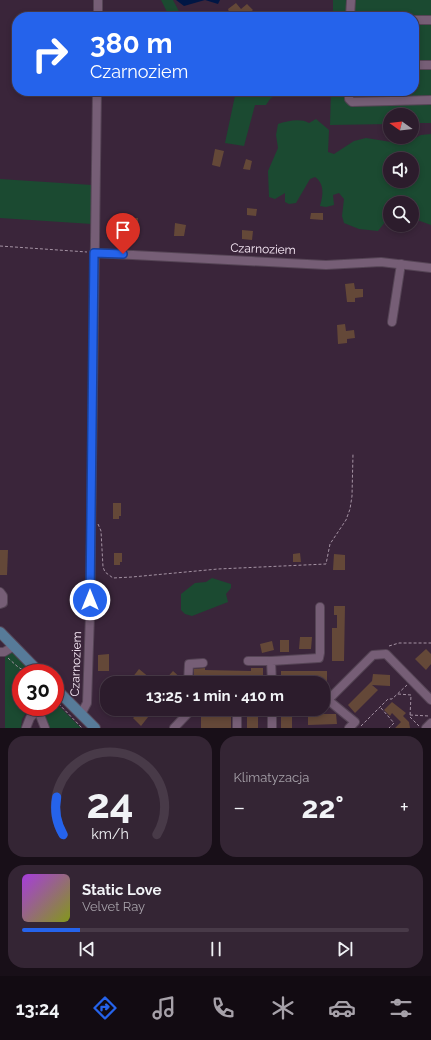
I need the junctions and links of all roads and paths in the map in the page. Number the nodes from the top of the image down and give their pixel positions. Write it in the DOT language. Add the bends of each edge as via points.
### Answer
graph roads {
  1 [pos="98,0"];
  2 [pos="350,0"];
  3 [pos="98,12"];
  4 [pos="350,12"];
  5 [pos="419,20"];
  6 [pos="431,20"];
  7 [pos="419,65"];
  8 [pos="431,65"];
  9 [pos="97,96"];
  10 [pos="349,96"];
  11 [pos="431,100"];
  12 [pos="0,246"];
  13 [pos="94,253"];
  14 [pos="401,264"];
  15 [pos="431,268"];
  16 [pos="392,322"];
  17 [pos="353,454"];
  18 [pos="90,524"];
  19 [pos="0,592"];
  20 [pos="0,604"];
  21 [pos="320,607"];
  22 [pos="0,632"];
  23 [pos="431,643"];
  24 [pos="14,646"];
  25 [pos="3,654"];
  26 [pos="382,655"];
  27 [pos="248,661"];
  28 [pos="271,661"];
  29 [pos="204,663"];
  30 [pos="15,664"];
  31 [pos="31,664"];
  32 [pos="188,676"];
  33 [pos="272,676"];
  34 [pos="411,680"];
  35 [pos="397,694"];
  36 [pos="330,696"];
  37 [pos="64,697"];
  38 [pos="431,700"];
  39 [pos="330,703"];
  40 [pos="380,707"];
  41 [pos="64,709"];
  42 [pos="81,714"];
  43 [pos="410,715"];
  44 [pos="32,716"];
  45 [pos="41,716"];
  46 [pos="186,716"];
  47 [pos="237,716"];
  48 [pos="272,716"];
  49 [pos="431,716"];
  50 [pos="431,723"];
  51 [pos="361,727"];
  52 [pos="26,728"];
  53 [pos="45,728"];
  54 [pos="82,728"];
  55 [pos="95,728"];
  56 [pos="175,728"];
  57 [pos="237,728"];
  58 [pos="272,728"];
  59 [pos="349,728"];
  60 [pos="389,728"];
  61 [pos="421,728"];
  62 [pos="426,728"];
  1 -- 3 [label="street"];
  2 -- 4 [label="street"];
  5 -- 6 [label="street"];
  7 -- 8 [label="street"];
  9 -- 13 [label="street, Czarnoziem"];
  10 -- 11 [label="street" via="352,102"];
  12 -- 13 [label="path"];
  13 -- 14 [label="street, Czarnoziem" via="326,265 381,262"];
  13 -- 18 [label="street, Czarnoziem"];
  14 -- 15 [label="street, Czarnoziem"];
  14 -- 16 [label="street"];
  17 -- 18 [label="path" via="350,509 330,544 326,564 218,569 113,578 103,567 100,526"];
  18 -- 42 [label="street, Czarnoziem" via="87,703"];
  19 -- 20 [label="street" via="4,599"];
  21 -- 28 [label="street" via="318,658"];
  22 -- 24 [label="main road"];
  23 -- 26 [label="path" via="399,643 389,646"];
  24 -- 25 [label="street"];
  24 -- 31 [label="main road"];
  25 -- 30 [label="path"];
  26 -- 34 [label="street" via="386,654"];
  26 -- 36 [label="street" via="373,655"];
  27 -- 28 [label="street"];
  28 -- 33 [label="street"];
  29 -- 32 [label="street" via="189,664"];
  34 -- 35 [label="path"];
  34 -- 38 [label="street"];
  35 -- 40 [label="path"];
  35 -- 43 [label="path" via="411,696"];
  37 -- 42 [label="main road"];
  39 -- 59 [label="street" via="354,722"];
  40 -- 51 [label="path"];
  40 -- 60 [label="path" via="394,723"];
  41 -- 54 [label="path"];
  42 -- 55 [label="main road"];
  43 -- 49 [label="path"];
  43 -- 61 [label="path"];
  44 -- 52 [label="street"];
  45 -- 53 [label="street"];
  46 -- 56 [label="street"];
  47 -- 57 [label="street"];
  48 -- 58 [label="street"];
  50 -- 62 [label="street"];
}
